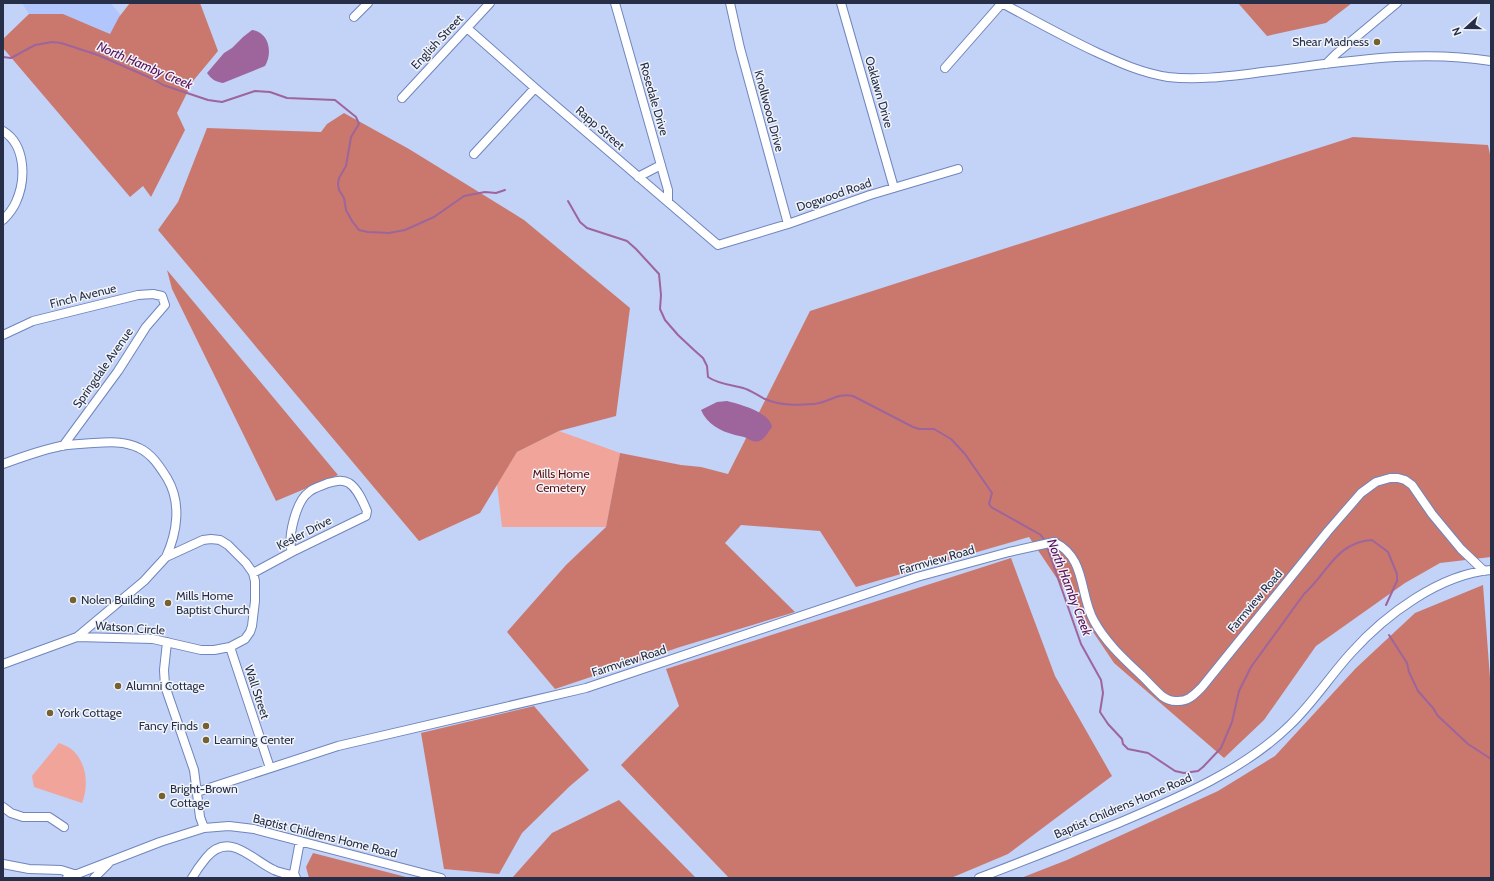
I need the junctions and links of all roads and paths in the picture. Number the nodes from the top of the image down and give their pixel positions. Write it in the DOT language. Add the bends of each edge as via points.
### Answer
graph roads {
  1 [pos="368,3"];
  2 [pos="490,3"];
  3 [pos="615,3"];
  4 [pos="730,3"];
  5 [pos="841,3"];
  6 [pos="1002,3"];
  7 [pos="1397,3"];
  8 [pos="354,17"];
  9 [pos="467,28"];
  10 [pos="1491,61"];
  11 [pos="1326,64"];
  12 [pos="945,68"];
  13 [pos="535,88"];
  14 [pos="402,98"];
  15 [pos="3,131"];
  16 [pos="474,154"];
  17 [pos="661,165"];
  18 [pos="958,169"];
  19 [pos="638,177"];
  20 [pos="894,188"];
  21 [pos="668,202"];
  22 [pos="3,220"];
  23 [pos="788,224"];
  24 [pos="718,245"];
  25 [pos="165,305"];
  26 [pos="3,334"];
  27 [pos="63,446"];
  28 [pos="3,464"];
  29 [pos="292,552"];
  30 [pos="166,557"];
  31 [pos="1488,571"];
  32 [pos="253,573"];
  33 [pos="77,637"];
  34 [pos="167,642"];
  35 [pos="230,647"];
  36 [pos="3,664"];
  37 [pos="270,768"];
  38 [pos="197,792"];
  39 [pos="3,807"];
  40 [pos="64,827"];
  41 [pos="204,828"];
  42 [pos="300,840"];
  43 [pos="110,862"];
  44 [pos="3,864"];
  45 [pos="77,876"];
  46 [pos="295,877"];
  47 [pos="67,878"];
  48 [pos="94,878"];
  49 [pos="192,878"];
  50 [pos="441,878"];
  51 [pos="979,878"];
  1 -- 8 [label="street"];
  2 -- 9 [label="street, English Street"];
  3 -- 17 [label="street, Rosedale Drive"];
  4 -- 23 [label="street, Knollwood Drive"];
  5 -- 20 [label="street, Oaklawn Drive"];
  6 -- 11 [label="street" via="1069,40 1125,66 1168,77 1236,75"];
  6 -- 12 [label="street"];
  7 -- 11 [label="street"];
  9 -- 13 [label="street, Rapp Street"];
  9 -- 14 [label="street, English Street"];
  10 -- 11 [label="street" via="1400,56"];
  13 -- 16 [label="street"];
  13 -- 19 [label="street, Rapp Street"];
  15 -- 22 [label="street" via="14,140 20,152 22,178 16,202"];
  17 -- 19 [label="street"];
  17 -- 21 [label="street, Rosedale Drive" via="668,190"];
  18 -- 20 [label="street, Dogwood Road"];
  19 -- 21 [label="street, Rapp Street"];
  20 -- 23 [label="street, Dogwood Road"];
  21 -- 24 [label="street, Rapp Street"];
  23 -- 24 [label="street, Dogwood Road"];
  25 -- 26 [label="street, Finch Avenue" via="162,296 138,295 33,321"];
  25 -- 27 [label="street, Springdale Avenue" via="146,327 118,371"];
  27 -- 28 [label="street"];
  27 -- 30 [label="street" via="101,442 128,444 140,448 153,458 171,484 177,512 172,544"];
  29 -- 29 [label="street, Kesler Drive" via="366,516 364,504 354,487 342,480 307,492 292,527"];
  29 -- 32 [label="street, Kesler Drive"];
  30 -- 32 [label="street, Watson Circle" via="202,540 211,539 228,545"];
  30 -- 33 [label="street, Watson Circle" via="144,580"];
  31 -- 37 [label="street, Farmview Road" via="1461,549 1412,485 1405,480 1390,478 1376,482 1361,493 1202,687 1191,698 1183,701 1162,696 1112,646 1093,620 1080,572 1069,554 1054,542 917,577 586,688 338,746"];
  31 -- 51 [label="street, Baptist Childrens Home Road" via="1453,579 1434,588 1380,624 1352,652 1290,726 1265,747 1229,770 1155,808"];
  32 -- 35 [label="street, Watson Circle" via="255,601 252,626 245,639"];
  33 -- 34 [label="street, Watson Circle" via="153,639"];
  33 -- 36 [label="street"];
  34 -- 35 [label="street, Watson Circle" via="201,650"];
  34 -- 38 [label="street" via="164,670 166,686 194,770"];
  35 -- 37 [label="street, Wall Street"];
  37 -- 38 [label="street, Farmview Road"];
  38 -- 41 [label="street"];
  39 -- 40 [label="street" via="23,817 50,817"];
  41 -- 42 [label="street, Baptist Childrens Home Road" via="241,827"];
  41 -- 43 [label="street, Baptist Childrens Home Road"];
  42 -- 46 [label="street"];
  42 -- 50 [label="street, Baptist Childrens Home Road"];
  43 -- 45 [label="street, Baptist Childrens Home Road"];
  43 -- 48 [label="street"];
  44 -- 45 [label="street" via="40,871 61,870"];
  45 -- 47 [label="street, Baptist Childrens Home Road"];
  46 -- 49 [label="street" via="272,870 241,849 225,846 206,857"];
}
